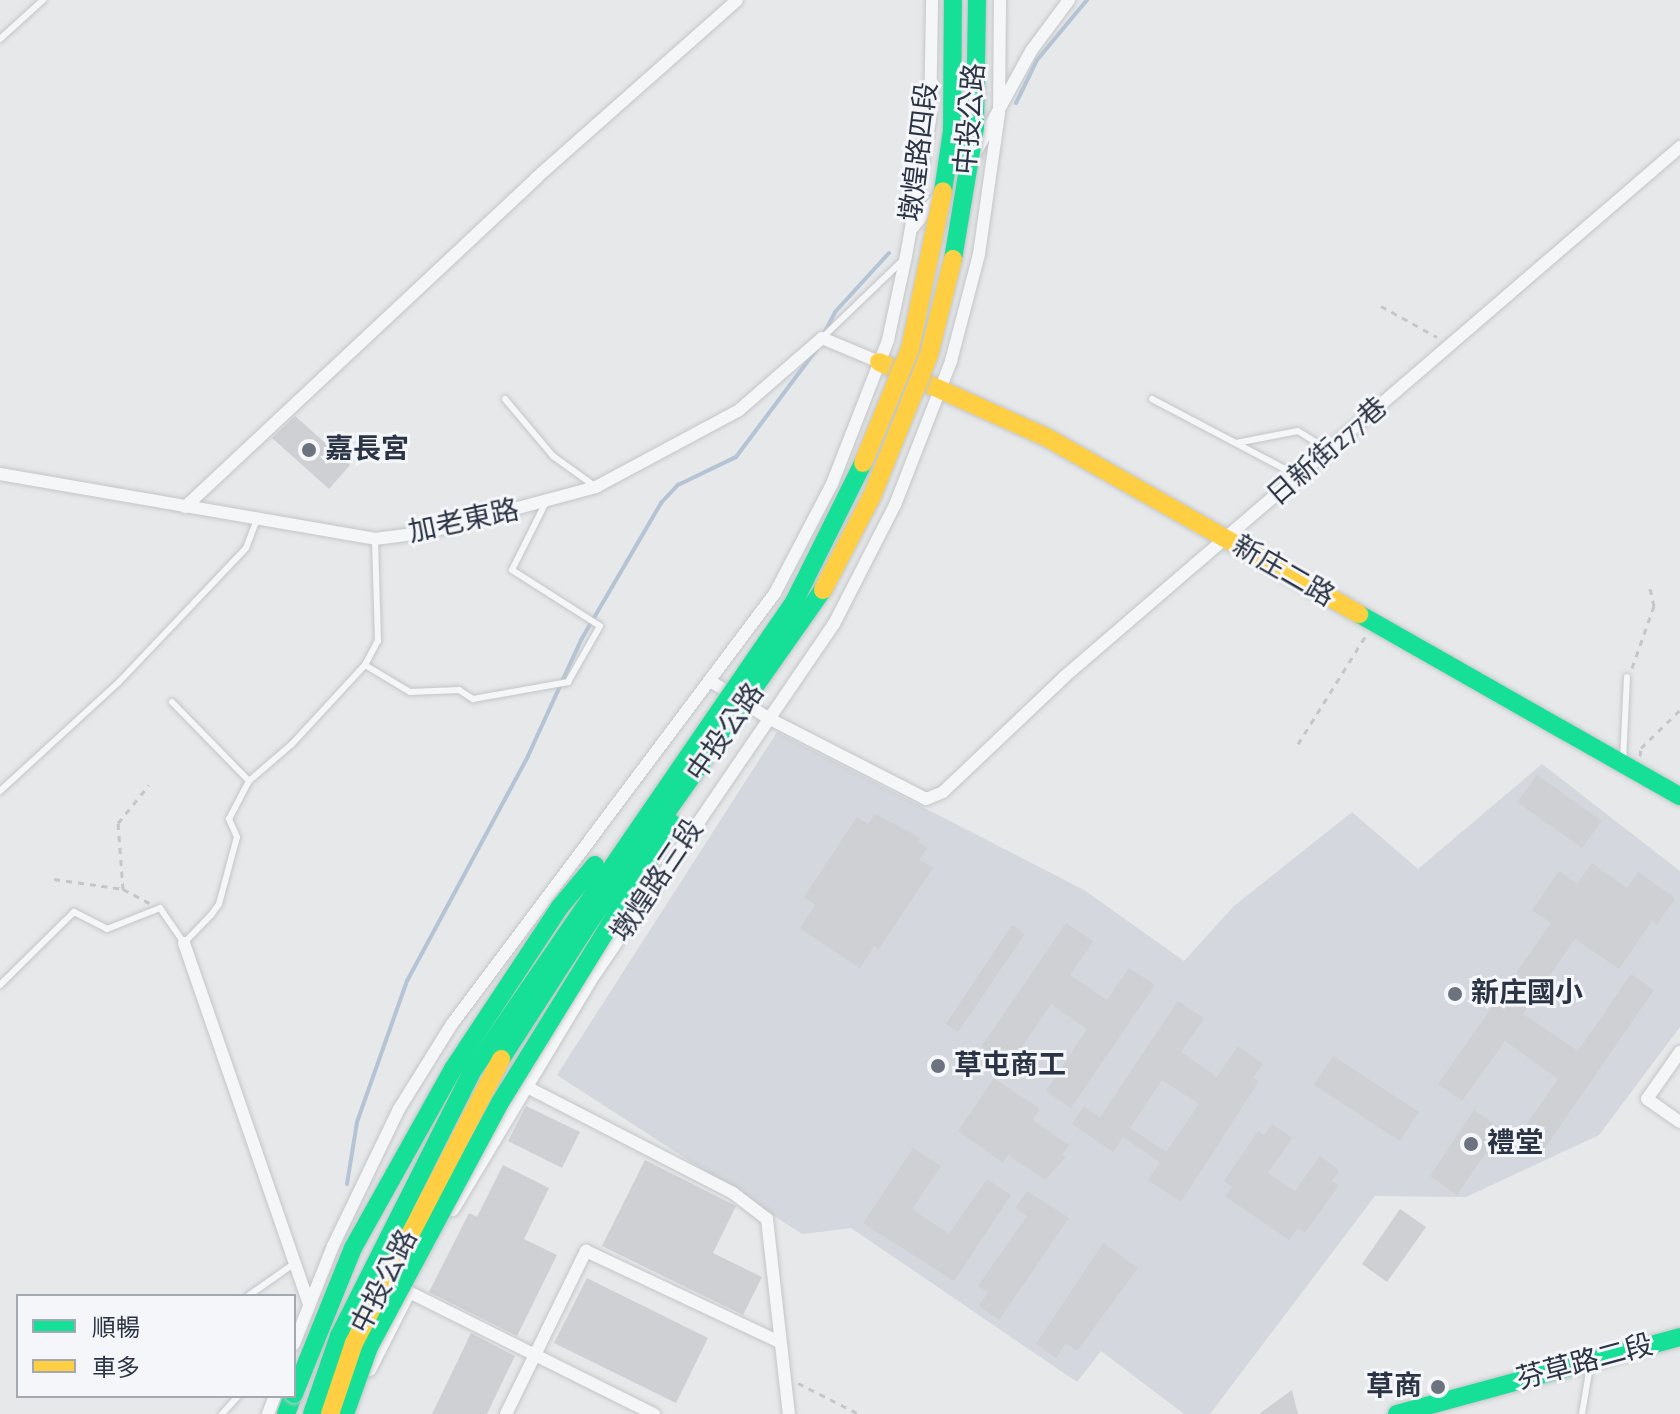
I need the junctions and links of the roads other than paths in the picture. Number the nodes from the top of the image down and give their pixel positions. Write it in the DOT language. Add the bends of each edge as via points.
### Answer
graph roads {
  1 [pos="43,0"];
  2 [pos="737,0"];
  3 [pos="932,0"];
  4 [pos="953,0"];
  5 [pos="977,0"];
  6 [pos="1000,0"];
  7 [pos="1069,0"];
  8 [pos="0,39"];
  9 [pos="999,113"];
  10 [pos="1680,147"];
  11 [pos="911,229"];
  12 [pos="906,256"];
  13 [pos="822,338"];
  14 [pos="879,362"];
  15 [pos="942,386"];
  16 [pos="505,399"];
  17 [pos="1152,399"];
  18 [pos="1235,443"];
  19 [pos="1330,451"];
  20 [pos="0,474"];
  21 [pos="1299,477"];
  22 [pos="596,487"];
  23 [pos="545,504"];
  24 [pos="185,507"];
  25 [pos="258,520"];
  26 [pos="375,539"];
  27 [pos="1226,540"];
  28 [pos="365,665"];
  29 [pos="1627,677"];
  30 [pos="712,682"];
  31 [pos="172,702"];
  32 [pos="768,718"];
  33 [pos="679,763"];
  34 [pos="1630,768"];
  35 [pos="699,771"];
  36 [pos="249,781"];
  37 [pos="0,791"];
  38 [pos="1680,796"];
  39 [pos="518,932"];
  40 [pos="184,943"];
  41 [pos="591,980"];
  42 [pos="0,985"];
  43 [pos="1680,1052"];
  44 [pos="527,1087"];
  45 [pos="1680,1122"];
  46 [pos="295,1263"];
  47 [pos="409,1292"];
  48 [pos="251,1294"];
  49 [pos="309,1304"];
  50 [pos="297,1331"];
  51 [pos="1680,1337"];
  52 [pos="779,1342"];
  53 [pos="535,1355"];
  54 [pos="1590,1362"];
  55 [pos="296,1390"];
  56 [pos="236,1398"];
  57 [pos="222,1414"];
  58 [pos="312,1414"];
  59 [pos="330,1414"];
  60 [pos="345,1414"];
  61 [pos="355,1414"];
  62 [pos="506,1414"];
  63 [pos="654,1414"];
  64 [pos="789,1414"];
  65 [pos="1397,1414"];
  66 [pos="1582,1414"];
  1 -- 8 [label="lane"];
  2 -- 24 [label="street" via="536,178"];
  3 -- 11 [label="street, 墩煌路四段" via="930,120"];
  4 -- 33 [label="main road, 中投公路, bridge" via="952,131 935,248 910,349 852,491 794,602"];
  5 -- 35 [label="main road, 中投公路, bridge" via="975,127 955,250 929,355 872,496 811,613"];
  6 -- 9 [label="street"];
  7 -- 9 [label="street" via="1031,51"];
  9 -- 11 [label="street" via="982,146"];
  9 -- 15 [label="street, 墩煌路三段" via="979,254"];
  10 -- 19 [label="street, 日新街277巷"];
  11 -- 12 [label="street, 墩煌路四段"];
  12 -- 13 [label="lane"];
  12 -- 14 [label="street"];
  13 -- 14 [label="street"];
  13 -- 22 [label="street, 加老東路" via="738,411"];
  14 -- 15 [label="main road, 新庄二路"];
  14 -- 30 [label="street" via="832,484 782,579"];
  15 -- 27 [label="main road, 新庄二路" via="1046,437"];
  15 -- 32 [label="street, 墩煌路三段" via="895,505 834,624"];
  16 -- 22 [label="lane" via="553,456"];
  17 -- 18 [label="lane"];
  18 -- 19 [label="lane" via="1298,431"];
  18 -- 21 [label="lane"];
  19 -- 21 [label="street, 日新街277巷"];
  20 -- 24 [label="street, 加老東路"];
  21 -- 27 [label="street, 日新街277巷"];
  22 -- 23 [label="street, 加老東路"];
  23 -- 26 [label="street, 加老東路"];
  23 -- 28 [label="lane" via="512,570 600,626 568,682 473,699 459,690 410,692"];
  24 -- 25 [label="street, 加老東路"];
  25 -- 26 [label="street, 加老東路"];
  25 -- 37 [label="lane" via="246,548 128,672"];
  26 -- 28 [label="lane" via="378,641"];
  27 -- 32 [label="street, 日新街277巷" via="1064,677 943,792 926,799"];
  27 -- 34 [label="main road, 新庄二路"];
  28 -- 36 [label="lane" via="292,744"];
  29 -- 34 [label="lane"];
  30 -- 32 [label="street"];
  30 -- 39 [label="street"];
  31 -- 36 [label="lane"];
  32 -- 41 [label="street, 墩煌路三段"];
  33 -- 55 [label="main road, bridge" via="559,908 453,1069 353,1248"];
  33 -- 58 [label="main road, 中投公路, bridge" via="471,1073 339,1336"];
  34 -- 38 [label="main road, 新庄二路"];
  35 -- 59 [label="main road, 中投公路, bridge" via="588,924 486,1082 354,1343"];
  35 -- 60 [label="main road, bridge" via="657,855 501,1101 369,1347"];
  36 -- 40 [label="lane" via="229,819 237,837 219,904"];
  39 -- 41 [label="street"];
  39 -- 49 [label="street" via="399,1109"];
  40 -- 42 [label="lane" via="160,908 107,929 74,912"];
  40 -- 46 [label="street"];
  41 -- 44 [label="street, 墩煌路三段"];
  43 -- 45 [label="street" via="1647,1099"];
  44 -- 47 [label="street, 墩煌路三段"];
  44 -- 52 [label="street" via="733,1193 767,1219"];
  46 -- 48 [label="lane"];
  46 -- 49 [label="street"];
  47 -- 53 [label="street"];
  47 -- 61 [label="street, 墩煌路三段" via="374,1361"];
  49 -- 50 [label="street"];
  51 -- 54 [label="main road, 芬草路二段"];
  52 -- 53 [label="street" via="586,1251"];
  52 -- 64 [label="street"];
  53 -- 62 [label="street"];
  53 -- 63 [label="street"];
  54 -- 65 [label="main road, 芬草路二段"];
  54 -- 66 [label="lane"];
  56 -- 57 [label="lane"];
}
